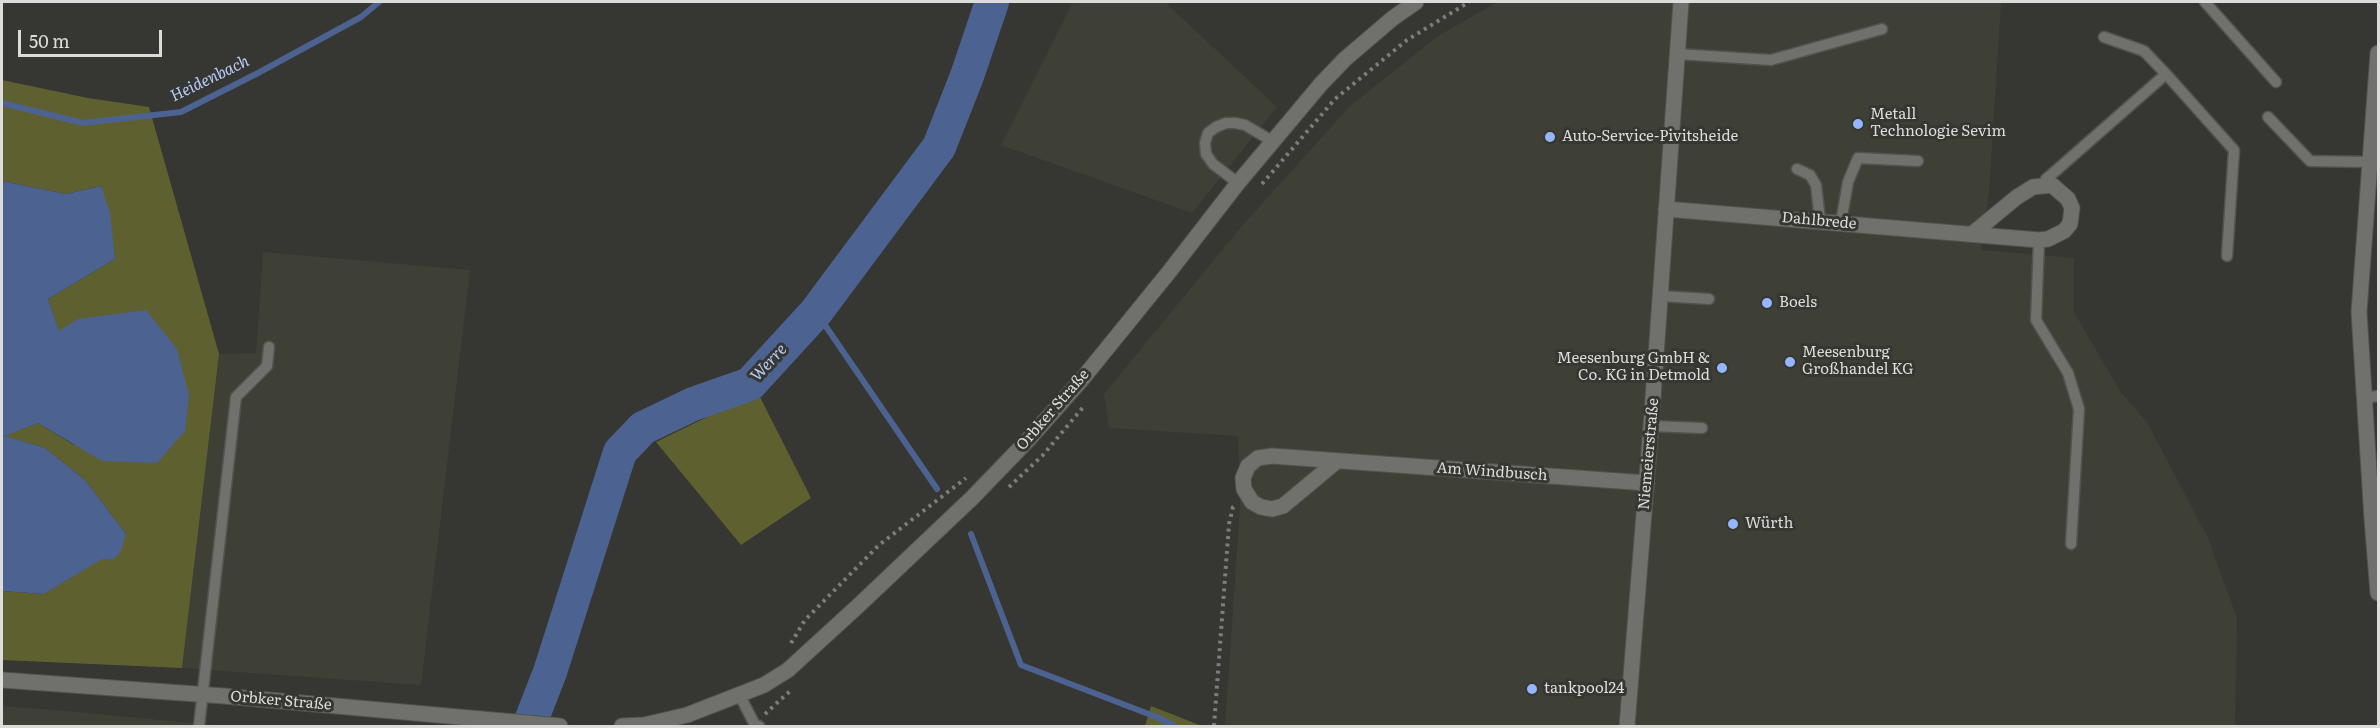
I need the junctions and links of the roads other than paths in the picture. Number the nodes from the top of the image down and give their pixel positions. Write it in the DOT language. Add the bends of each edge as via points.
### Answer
graph roads {
  1 [pos="1416,2"];
  2 [pos="1681,2"];
  3 [pos="2205,2"];
  4 [pos="1882,29"];
  5 [pos="2104,37"];
  6 [pos="2379,53"];
  7 [pos="1677,54"];
  8 [pos="2166,74"];
  9 [pos="2276,82"];
  10 [pos="2268,117"];
  11 [pos="2375,138"];
  12 [pos="1272,141"];
  13 [pos="1918,161"];
  14 [pos="2370,162"];
  15 [pos="1797,169"];
  16 [pos="1238,183"];
  17 [pos="2046,184"];
  18 [pos="1666,209"];
  19 [pos="1820,220"];
  20 [pos="1841,222"];
  21 [pos="1972,234"];
  22 [pos="2040,240"];
  23 [pos="2227,256"];
  24 [pos="1661,296"];
  25 [pos="1709,299"];
  26 [pos="269,347"];
  27 [pos="2371,397"];
  28 [pos="1651,426"];
  29 [pos="1702,428"];
  30 [pos="1337,461"];
  31 [pos="1647,483"];
  32 [pos="2071,544"];
  33 [pos="2379,593"];
  34 [pos="2,680"];
  35 [pos="202,695"];
  36 [pos="740,696"];
  37 [pos="199,726"];
  38 [pos="560,726"];
  39 [pos="622,726"];
  40 [pos="756,726"];
  41 [pos="1627,726"];
  1 -- 12 [label="street, Orbker Straße" via="1345,59"];
  2 -- 7 [label="street, Niemeierstraße"];
  3 -- 9 [label="lane"];
  4 -- 7 [label="lane" via="1771,60"];
  5 -- 8 [label="lane" via="2144,51"];
  6 -- 11 [label="street"];
  7 -- 18 [label="street, Niemeierstraße"];
  8 -- 17 [label="lane" via="2050,175"];
  8 -- 23 [label="lane" via="2234,150"];
  10 -- 14 [label="lane" via="2310,161"];
  11 -- 14 [label="street"];
  12 -- 16 [label="street, Orbker Straße"];
  12 -- 16 [label="lane" via="1235,123 1216,126 1208,133 1206,154"];
  13 -- 20 [label="lane" via="1858,158 1848,182"];
  14 -- 27 [label="street" via="2359,312"];
  15 -- 19 [label="lane" via="1810,175 1816,185"];
  16 -- 36 [label="street, Orbker Straße" via="1083,378 1028,440 934,536 788,670"];
  17 -- 21 [label="street" via="2025,191"];
  17 -- 22 [label="street, Dahlbrede" via="2061,190 2072,216 2064,231"];
  18 -- 19 [label="street, Dahlbrede"];
  18 -- 24 [label="street, Niemeierstraße"];
  19 -- 20 [label="street, Dahlbrede"];
  20 -- 21 [label="street, Dahlbrede"];
  21 -- 22 [label="street, Dahlbrede"];
  22 -- 32 [label="lane" via="2036,320 2068,374 2079,410"];
  24 -- 25 [label="lane"];
  24 -- 28 [label="street, Niemeierstraße"];
  26 -- 35 [label="lane" via="267,366 236,397"];
  27 -- 33 [label="street"];
  28 -- 29 [label="lane"];
  28 -- 31 [label="street, Niemeierstraße"];
  30 -- 30 [label="street, Am Windbusch" via="1258,458 1248,466 1243,478 1252,502 1272,509 1283,506"];
  30 -- 31 [label="street, Am Windbusch"];
  31 -- 41 [label="street, Niemeierstraße"];
  34 -- 35 [label="street, Orbker Straße"];
  35 -- 37 [label="lane"];
  35 -- 38 [label="street, Orbker Straße"];
  36 -- 39 [label="street, Orbker Straße" via="687,715"];
  36 -- 40 [label="lane"];
}
